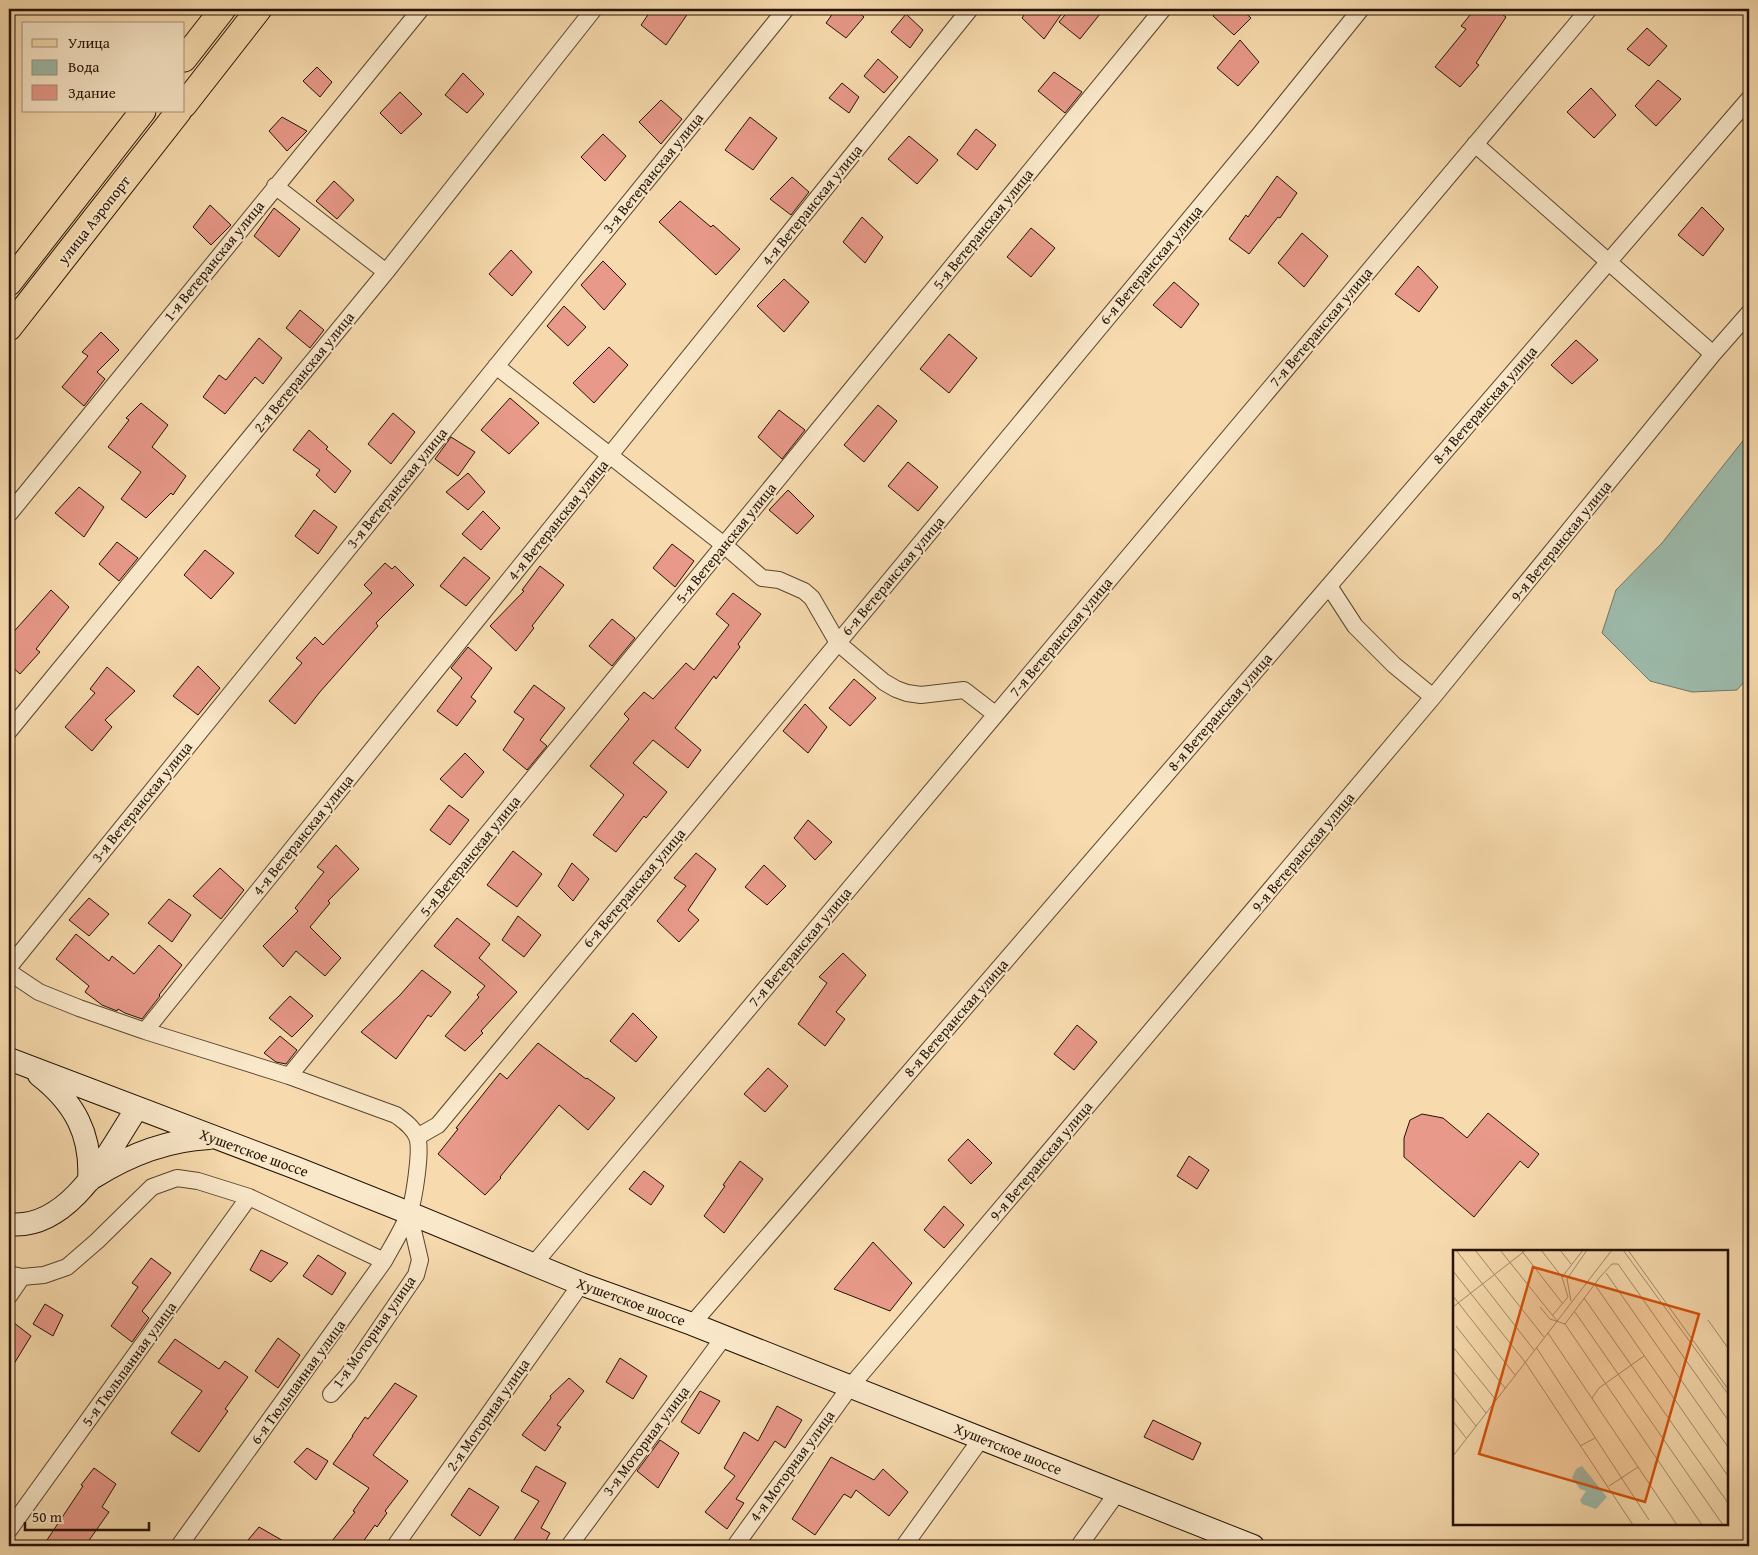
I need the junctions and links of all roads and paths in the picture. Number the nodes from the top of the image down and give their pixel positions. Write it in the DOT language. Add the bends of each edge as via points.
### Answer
graph roads {
  1 [pos="223,9"];
  2 [pos="259,9"];
  3 [pos="421,9"];
  4 [pos="594,9"];
  5 [pos="786,9"];
  6 [pos="970,9"];
  7 [pos="1163,9"];
  8 [pos="1361,9"];
  9 [pos="1589,9"];
  10 [pos="185,58"];
  11 [pos="1749,99"];
  12 [pos="185,104"];
  13 [pos="142,112"];
  14 [pos="178,112"];
  15 [pos="1475,144"];
  16 [pos="275,186"];
  17 [pos="1610,261"];
  18 [pos="386,272"];
  19 [pos="9,283"];
  20 [pos="1749,313"];
  21 [pos="9,328"];
  22 [pos="1713,354"];
  23 [pos="496,366"];
  24 [pos="610,455"];
  25 [pos="9,514"];
  26 [pos="724,546"];
  27 [pos="1329,586"];
  28 [pos="838,643"];
  29 [pos="1433,697"];
  30 [pos="995,714"];
  31 [pos="9,731"];
  32 [pos="9,967"];
  33 [pos="9,972"];
  34 [pos="145,1031"];
  35 [pos="9,1059"];
  36 [pos="31,1068"];
  37 [pos="289,1076"];
  38 [pos="137,1108"];
  39 [pos="418,1137"];
  40 [pos="214,1138"];
  41 [pos="89,1181"];
  42 [pos="249,1197"];
  43 [pos="409,1213"];
  44 [pos="9,1224"];
  45 [pos="384,1261"];
  46 [pos="533,1265"];
  47 [pos="16,1276"];
  48 [pos="581,1284"];
  49 [pos="9,1296"];
  50 [pos="692,1324"];
  51 [pos="724,1337"];
  52 [pos="850,1387"];
  53 [pos="331,1394"];
  54 [pos="981,1438"];
  55 [pos="1118,1493"];
  56 [pos="9,1530"];
  57 [pos="179,1546"];
  58 [pos="395,1546"];
  59 [pos="569,1546"];
  60 [pos="735,1546"];
  61 [pos="904,1546"];
  62 [pos="1079,1546"];
  63 [pos="1252,1546"];
  1 -- 10 [label="main road"];
  2 -- 12 [label="main road"];
  3 -- 16 [label="street, 1-я Ветеранская улица"];
  4 -- 18 [label="street, 2-я Ветеранская улица"];
  5 -- 23 [label="street, 3-я Ветеранская улица"];
  6 -- 24 [label="street, 4-я Ветеранская улица"];
  7 -- 26 [label="street, 5-я Ветеранская улица"];
  8 -- 28 [label="street, 6-я Ветеранская улица"];
  9 -- 15 [label="street, 7-я Ветеранская улица"];
  11 -- 17 [label="street, 8-я Ветеранская улица"];
  13 -- 19 [label="main road, улица Аэропорт"];
  14 -- 21 [label="main road, улица Аэропорт"];
  15 -- 17 [label="street"];
  15 -- 30 [label="street, 7-я Ветеранская улица"];
  16 -- 18 [label="street"];
  16 -- 25 [label="street, 1-я Ветеранская улица"];
  17 -- 22 [label="street"];
  17 -- 27 [label="street, 8-я Ветеранская улица"];
  18 -- 31 [label="street, 2-я Ветеранская улица"];
  20 -- 22 [label="street, 9-я Ветеранская улица"];
  22 -- 29 [label="street, 9-я Ветеранская улица"];
  23 -- 24 [label="street"];
  23 -- 32 [label="street, 3-я Ветеранская улица"];
  24 -- 26 [label="street"];
  24 -- 34 [label="street, 4-я Ветеранская улица"];
  26 -- 28 [label="street" via="762,578 779,580 804,590"];
  26 -- 37 [label="street, 5-я Ветеранская улица"];
  27 -- 29 [label="street" via="1355,626 1394,665"];
  27 -- 50 [label="street, 8-я Ветеранская улица"];
  28 -- 30 [label="street" via="896,689 921,695 964,690"];
  28 -- 39 [label="street, 6-я Ветеранская улица" via="438,1125"];
  29 -- 52 [label="street, 9-я Ветеранская улица"];
  30 -- 46 [label="street, 7-я Ветеранская улица"];
  33 -- 34 [label="street" via="39,992"];
  34 -- 37 [label="street"];
  35 -- 36 [label="main road, Хушетское шоссе"];
  36 -- 38 [label="main road, Хушетское шоссе"];
  36 -- 41 [label="main road" via="58,1092 77,1117 88,1148"];
  37 -- 39 [label="street" via="396,1115"];
  38 -- 40 [label="main road, Хушетское шоссе"];
  38 -- 41 [label="main road"];
  39 -- 43 [label="street" via="418,1165"];
  40 -- 41 [label="main road" via="168,1144 141,1153 113,1165"];
  40 -- 43 [label="main road, Хушетское шоссе"];
  41 -- 44 [label="main road" via="54,1213 35,1222"];
  42 -- 45 [label="street"];
  42 -- 47 [label="street" via="177,1178 152,1187 67,1267 44,1275"];
  42 -- 56 [label="street, 5-я Тюльпанная улица"];
  43 -- 45 [label="street, 6-я Тюльпанная улица"];
  43 -- 46 [label="main road, Хушетское шоссе"];
  43 -- 53 [label="street, 1-я Моторная улица" via="420,1260 416,1275 348,1375"];
  45 -- 57 [label="street, 6-я Тюльпанная улица"];
  46 -- 48 [label="main road, Хушетское шоссе"];
  47 -- 49 [label="street"];
  48 -- 50 [label="main road, Хушетское шоссе"];
  48 -- 58 [label="street, 2-я Моторная улица"];
  50 -- 51 [label="main road, Хушетское шоссе"];
  51 -- 52 [label="main road, Хушетское шоссе"];
  51 -- 59 [label="street, 3-я Моторная улица"];
  52 -- 54 [label="main road, Хушетское шоссе"];
  52 -- 60 [label="street, 4-я Моторная улица"];
  54 -- 55 [label="main road, Хушетское шоссе"];
  54 -- 61 [label="street"];
  55 -- 62 [label="street"];
  55 -- 63 [label="main road, Хушетское шоссе"];
}
